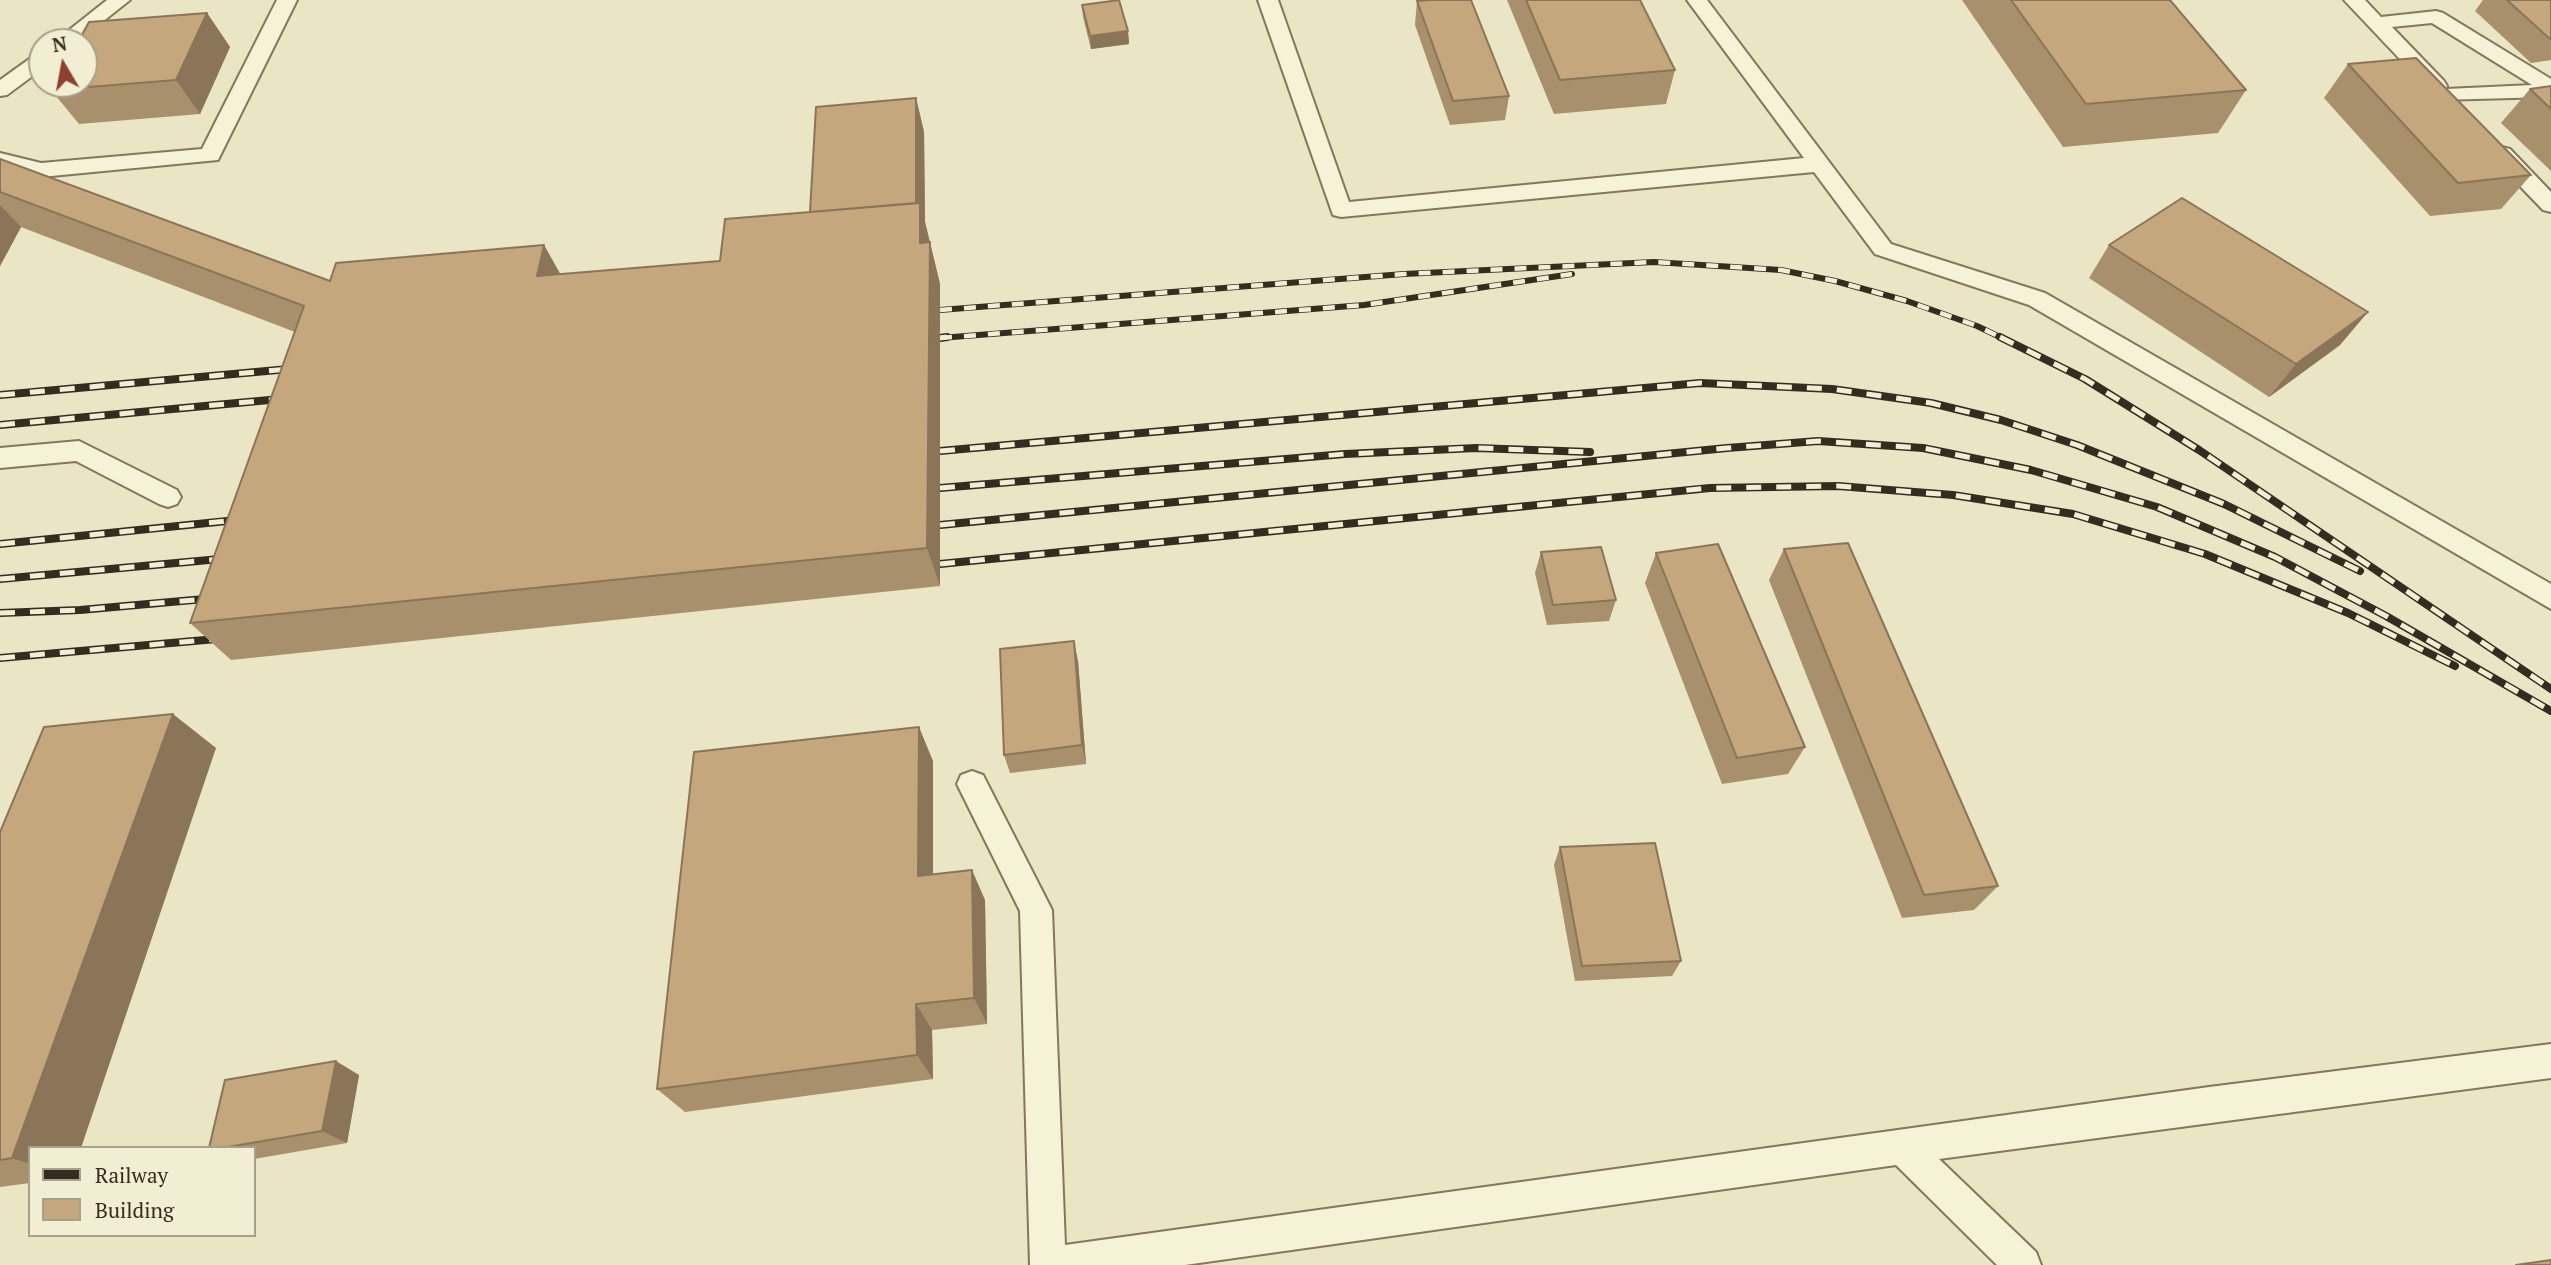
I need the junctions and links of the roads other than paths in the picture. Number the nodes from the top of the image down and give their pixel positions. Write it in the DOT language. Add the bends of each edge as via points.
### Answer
graph roads {
  1 [pos="120,0"];
  2 [pos="287,0"];
  3 [pos="1268,0"];
  4 [pos="1697,0"];
  5 [pos="2354,0"];
  6 [pos="2376,23"];
  7 [pos="83,28"];
  8 [pos="28,69"];
  9 [pos="0,90"];
  10 [pos="2551,90"];
  11 [pos="2445,95"];
  12 [pos="2464,115"];
  13 [pos="2484,135"];
  14 [pos="0,160"];
  15 [pos="1819,164"];
  16 [pos="2551,205"];
  17 [pos="0,458"];
  18 [pos="168,497"];
  19 [pos="2551,598"];
  20 [pos="972,784"];
  21 [pos="2551,1061"];
  22 [pos="1902,1147"];
  23 [pos="1048,1265"];
  24 [pos="1055,1265"];
  25 [pos="2023,1265"];
  1 -- 7 [label="lane"];
  2 -- 14 [label="lane" via="210,155 41,170"];
  3 -- 15 [label="lane" via="1341,210"];
  4 -- 15 [label="lane"];
  5 -- 6 [label="lane"];
  6 -- 10 [label="lane" via="2436,17"];
  6 -- 11 [label="lane"];
  8 -- 9 [label="lane"];
  10 -- 11 [label="lane"];
  11 -- 12 [label="lane"];
  13 -- 16 [label="lane"];
  15 -- 19 [label="lane" via="1883,249 2037,299"];
  17 -- 18 [label="lane" via="79,452"];
  20 -- 23 [label="lane" via="1036,910"];
  21 -- 22 [label="lane"];
  22 -- 24 [label="lane"];
  22 -- 25 [label="lane"];
}
